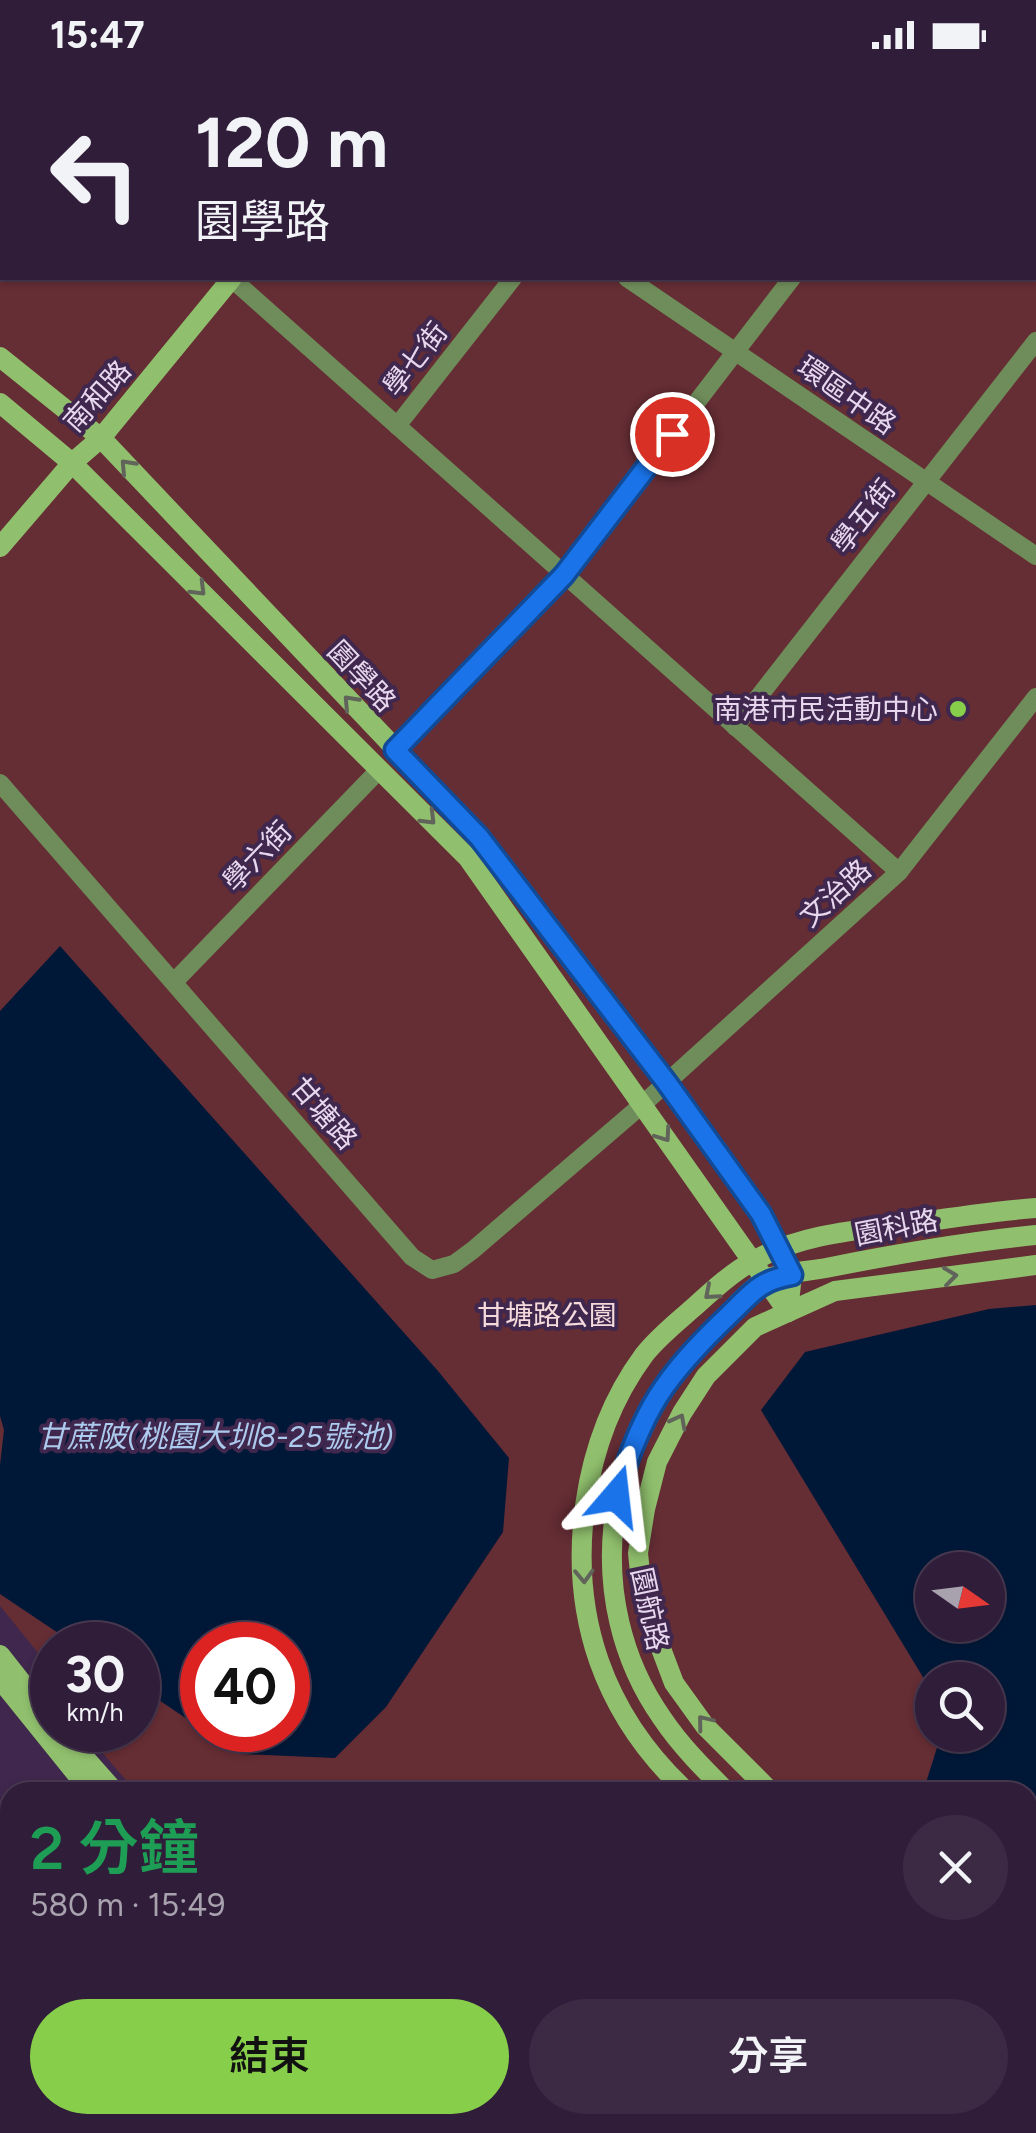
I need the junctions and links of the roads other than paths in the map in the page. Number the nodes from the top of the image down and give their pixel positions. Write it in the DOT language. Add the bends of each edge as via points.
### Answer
graph roads {
  1 [pos="229,280"];
  2 [pos="233,280"];
  3 [pos="511,280"];
  4 [pos="630,280"];
  5 [pos="790,280"];
  6 [pos="1036,340"];
  7 [pos="736,350"];
  8 [pos="0,357"];
  9 [pos="0,402"];
  10 [pos="397,426"];
  11 [pos="101,438"];
  12 [pos="72,463"];
  13 [pos="924,482"];
  14 [pos="0,547"];
  15 [pos="1036,556"];
  16 [pos="564,575"];
  17 [pos="1036,697"];
  18 [pos="735,727"];
  19 [pos="395,750"];
  20 [pos="380,770"];
  21 [pos="0,782"];
  22 [pos="899,872"];
  23 [pos="174,982"];
  24 [pos="667,1083"];
  25 [pos="643,1104"];
  26 [pos="1036,1208"];
  27 [pos="1036,1235"];
  28 [pos="779,1250"];
  29 [pos="753,1260"];
  30 [pos="1036,1265"];
  31 [pos="792,1275"];
  32 [pos="766,1279"];
  33 [pos="788,1312"];
  34 [pos="0,1655"];
  35 [pos="0,1679"];
  36 [pos="30,1693"];
  37 [pos="80,1752"];
  38 [pos="82,1782"];
  39 [pos="106,1782"];
  40 [pos="677,1782"];
  41 [pos="718,1782"];
  42 [pos="761,1782"];
  1 -- 11 [label="street, 南和路"];
  2 -- 10 [label="street"];
  3 -- 10 [label="street, 學七街"];
  4 -- 7 [label="street, 環區中路"];
  5 -- 7 [label="street"];
  6 -- 13 [label="street, 學五街"];
  7 -- 13 [label="street, 環區中路"];
  7 -- 16 [label="street"];
  8 -- 11 [label="street, 園學路"];
  9 -- 12 [label="street, 園學路"];
  10 -- 16 [label="street"];
  11 -- 12 [label="street, 南和路"];
  19 -- 11 [label="street, 園學路, one-way"];
  12 -- 14 [label="street, 南和路"];
  12 -- 20 [label="street, 園學路, one-way"];
  13 -- 15 [label="street, 環區中路"];
  13 -- 18 [label="street, 學五街"];
  16 -- 18 [label="street"];
  16 -- 19 [label="street"];
  17 -- 22 [label="street, 文治路"];
  18 -- 22 [label="street"];
  19 -- 24 [label="street, 園學路" via="479,837"];
  20 -- 23 [label="street, 學六街"];
  20 -- 25 [label="street, 園學路, one-way" via="468,858"];
  21 -- 23 [label="street, 甘塘路"];
  22 -- 24 [label="street, 文治路"];
  23 -- 25 [label="street, 甘塘路" via="412,1257 432,1270 473,1250"];
  24 -- 25 [label="street, 文治路"];
  24 -- 28 [label="street, 園學路" via="761,1214"];
  25 -- 29 [label="street, 園學路, one-way"];
  26 -- 28 [label="street" via="827,1234"];
  27 -- 31 [label="street, 園科路" via="941,1245"];
  28 -- 29 [label="street"];
  28 -- 31 [label="street, 園學路"];
  29 -- 32 [label="street, 園學路"];
  29 -- 40 [label="street, one-way" via="646,1353 603,1434 584,1509 584,1596 598,1660 642,1745"];
  33 -- 30 [label="street, one-way" via="834,1290"];
  31 -- 32 [label="street, 園科路"];
  31 -- 33 [label="street"];
  32 -- 33 [label="street, 園學路"];
  32 -- 41 [label="street, 園航路" via="662,1385 627,1460 610,1550 616,1610 634,1668 660,1717"];
  42 -- 33 [label="street, one-way" via="705,1726 674,1683 643,1602 638,1552 657,1462 682,1413 706,1376 756,1326"];
  34 -- 36 [label="street"];
  35 -- 38 [label="street"];
  37 -- 39 [label="street"];
}
